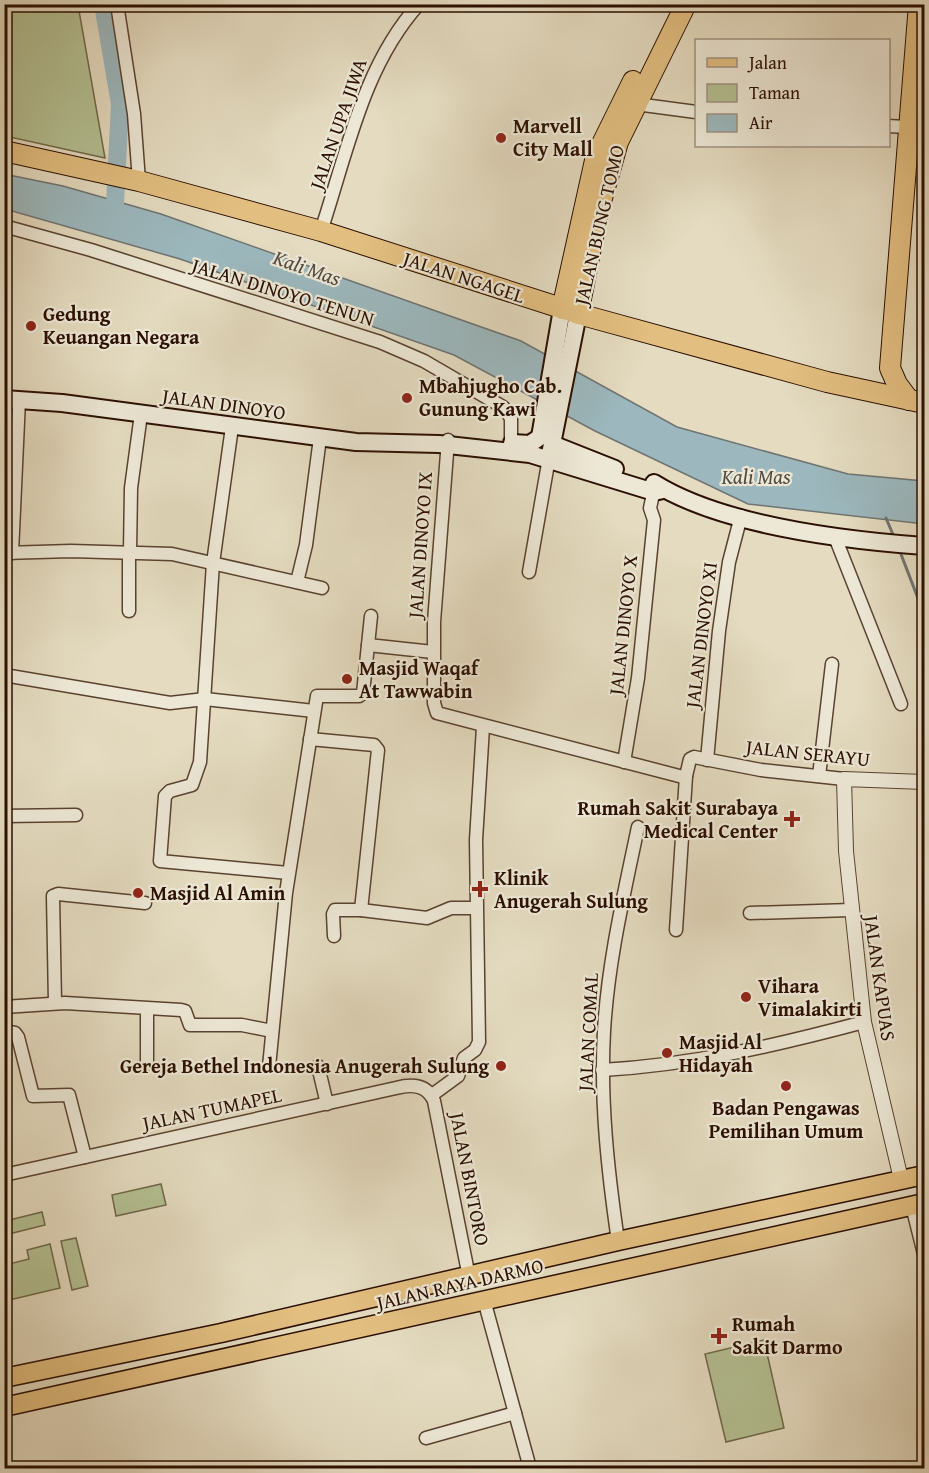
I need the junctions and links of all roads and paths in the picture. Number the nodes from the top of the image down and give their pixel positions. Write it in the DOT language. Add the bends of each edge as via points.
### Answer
graph roads {
  1 [pos="117,4"];
  2 [pos="419,4"];
  3 [pos="673,4"];
  4 [pos="686,4"];
  5 [pos="919,4"];
  6 [pos="636,104"];
  7 [pos="695,112"];
  8 [pos="907,127"];
  9 [pos="4,151"];
  10 [pos="134,179"];
  11 [pos="4,226"];
  12 [pos="321,231"];
  13 [pos="570,311"];
  14 [pos="890,368"];
  15 [pos="870,392"];
  16 [pos="12,400"];
  17 [pos="917,402"];
  18 [pos="141,414"];
  19 [pos="232,427"];
  20 [pos="320,438"];
  21 [pos="549,441"];
  22 [pos="511,443"];
  23 [pos="445,444"];
  24 [pos="657,489"];
  25 [pos="741,516"];
  26 [pos="835,537"];
  27 [pos="924,546"];
  28 [pos="129,552"];
  29 [pos="8,553"];
  30 [pos="213,563"];
  31 [pos="529,572"];
  32 [pos="297,582"];
  33 [pos="322,588"];
  34 [pos="129,611"];
  35 [pos="371,616"];
  36 [pos="368,645"];
  37 [pos="434,652"];
  38 [pos="832,664"];
  39 [pos="4,675"];
  40 [pos="205,699"];
  41 [pos="901,704"];
  42 [pos="314,711"];
  43 [pos="483,727"];
  44 [pos="310,743"];
  45 [pos="706,760"];
  46 [pos="624,762"];
  47 [pos="686,776"];
  48 [pos="819,776"];
  49 [pos="844,779"];
  50 [pos="924,782"];
  51 [pos="76,815"];
  52 [pos="4,816"];
  53 [pos="638,827"];
  54 [pos="288,873"];
  55 [pos="145,903"];
  56 [pos="476,908"];
  57 [pos="361,910"];
  58 [pos="851,910"];
  59 [pos="750,912"];
  60 [pos="676,930"];
  61 [pos="334,936"];
  62 [pos="55,1004"];
  63 [pos="4,1007"];
  64 [pos="147,1009"];
  65 [pos="864,1022"];
  66 [pos="4,1031"];
  67 [pos="272,1031"];
  68 [pos="147,1064"];
  69 [pos="318,1066"];
  70 [pos="269,1067"];
  71 [pos="602,1070"];
  72 [pos="430,1093"];
  73 [pos="327,1104"];
  74 [pos="86,1156"];
  75 [pos="4,1175"];
  76 [pos="924,1175"];
  77 [pos="901,1179"];
  78 [pos="918,1205"];
  79 [pos="618,1242"];
  80 [pos="924,1254"];
  81 [pos="469,1277"];
  82 [pos="484,1300"];
  83 [pos="221,1333"];
  84 [pos="192,1338"];
  85 [pos="229,1358"];
  86 [pos="198,1364"];
  87 [pos="4,1378"];
  88 [pos="4,1407"];
  89 [pos="515,1413"];
  90 [pos="426,1438"];
  91 [pos="530,1468"];
  1 -- 10 [label="street" via="134,114"];
  2 -- 12 [label="street, JALAN UPA JIWA" via="398,30 371,78"];
  3 -- 13 [label="highway, JALAN BUNG TOMO" via="598,149"];
  4 -- 6 [label="highway, JALAN BUNG TOMO"];
  5 -- 8 [label="highway"];
  6 -- 7 [label="street"];
  6 -- 13 [label="highway, JALAN BUNG TOMO" via="614,153"];
  8 -- 14 [label="highway"];
  9 -- 10 [label="highway, JALAN NGAGEL"];
  10 -- 12 [label="highway, JALAN NGAGEL"];
  11 -- 22 [label="street, JALAN DINOYO TENUN" via="309,319 409,354 498,403 511,418"];
  12 -- 13 [label="highway, JALAN NGAGEL"];
  13 -- 15 [label="highway, JALAN NGAGEL"];
  13 -- 21 [label="main road, JALAN BUNG TOMO"];
  14 -- 15 [label="highway"];
  14 -- 17 [label="highway" via="897,384"];
  15 -- 17 [label="highway, JALAN NGAGEL"];
  16 -- 18 [label="main road, JALAN DINOYO" via="62,402"];
  16 -- 29 [label="street"];
  18 -- 19 [label="main road, JALAN DINOYO"];
  18 -- 28 [label="street" via="131,488"];
  19 -- 20 [label="main road, JALAN DINOYO"];
  19 -- 30 [label="street"];
  20 -- 23 [label="main road, JALAN DINOYO"];
  20 -- 32 [label="street" via="306,545"];
  21 -- 22 [label="main road, JALAN DINOYO" via="540,437 533,443"];
  21 -- 23 [label="main road, JALAN DINOYO"];
  21 -- 24 [label="main road"];
  21 -- 31 [label="street"];
  22 -- 23 [label="main road, JALAN DINOYO"];
  23 -- 37 [label="street, JALAN DINOYO IX"];
  24 -- 25 [label="main road"];
  24 -- 46 [label="street, JALAN DINOYO X" via="650,508 654,520 638,678"];
  25 -- 26 [label="main road"];
  25 -- 45 [label="street, JALAN DINOYO XI" via="729,562 719,631"];
  26 -- 27 [label="main road"];
  26 -- 41 [label="street"];
  28 -- 29 [label="street"];
  28 -- 30 [label="street" via="172,554"];
  28 -- 34 [label="street"];
  30 -- 32 [label="street"];
  30 -- 40 [label="street"];
  32 -- 33 [label="street"];
  35 -- 36 [label="street"];
  36 -- 37 [label="street"];
  36 -- 42 [label="street" via="363,693 321,694 316,696"];
  37 -- 43 [label="street, JALAN DINOYO IX" via="437,713"];
  38 -- 48 [label="street"];
  39 -- 40 [label="street" via="170,703"];
  40 -- 42 [label="street"];
  40 -- 54 [label="street" via="197,778 192,785 165,795 160,860"];
  42 -- 44 [label="street"];
  43 -- 46 [label="street"];
  43 -- 56 [label="street"];
  44 -- 54 [label="street"];
  44 -- 57 [label="street" via="374,745 378,750"];
  45 -- 47 [label="street, JALAN SERAYU" via="690,759"];
  45 -- 48 [label="street, JALAN SERAYU"];
  46 -- 47 [label="street"];
  47 -- 60 [label="street"];
  48 -- 49 [label="street, JALAN SERAYU"];
  49 -- 50 [label="street, JALAN SERAYU"];
  49 -- 58 [label="street, JALAN KAPUAS"];
  51 -- 52 [label="street"];
  53 -- 71 [label="street, JALAN COMAL" via="607,994"];
  54 -- 67 [label="street"];
  55 -- 62 [label="street" via="53,896"];
  56 -- 57 [label="street" via="451,908 427,918"];
  56 -- 72 [label="street" via="479,1042 464,1058 458,1076"];
  57 -- 61 [label="street" via="334,911"];
  58 -- 59 [label="street"];
  58 -- 65 [label="street, JALAN KAPUAS"];
  62 -- 63 [label="street"];
  62 -- 64 [label="street" via="112,1004"];
  64 -- 67 [label="street" via="185,1011 190,1024 242,1025"];
  64 -- 68 [label="street"];
  65 -- 71 [label="street" via="788,1043 691,1062"];
  65 -- 77 [label="street, JALAN KAPUAS"];
  66 -- 74 [label="street" via="15,1033 19,1040 33,1096 69,1095"];
  67 -- 70 [label="street"];
  69 -- 73 [label="street"];
  71 -- 79 [label="street, JALAN COMAL"];
  72 -- 73 [label="street, JALAN TUMAPEL" via="415,1086 402,1086"];
  72 -- 81 [label="street, JALAN BINTORO"];
  73 -- 74 [label="street, JALAN TUMAPEL"];
  74 -- 75 [label="street, JALAN TUMAPEL"];
  76 -- 77 [label="main road, JALAN RAYA DARMO"];
  77 -- 79 [label="main road, JALAN RAYA DARMO"];
  78 -- 80 [label="street"];
  78 -- 82 [label="main road, JALAN RAYA DARMO"];
  79 -- 81 [label="main road, JALAN RAYA DARMO"];
  81 -- 83 [label="main road, JALAN RAYA DARMO"];
  82 -- 85 [label="main road, JALAN RAYA DARMO"];
  82 -- 89 [label="street"];
  83 -- 84 [label="main road, JALAN RAYA DARMO"];
  83 -- 85 [label="main road" via="214,1340 215,1350"];
  84 -- 86 [label="main road" via="201,1352"];
  84 -- 87 [label="main road, JALAN RAYA DARMO"];
  85 -- 86 [label="main road, JALAN RAYA DARMO"];
  86 -- 88 [label="main road, JALAN RAYA DARMO"];
  89 -- 90 [label="street"];
  89 -- 91 [label="street"];
}
